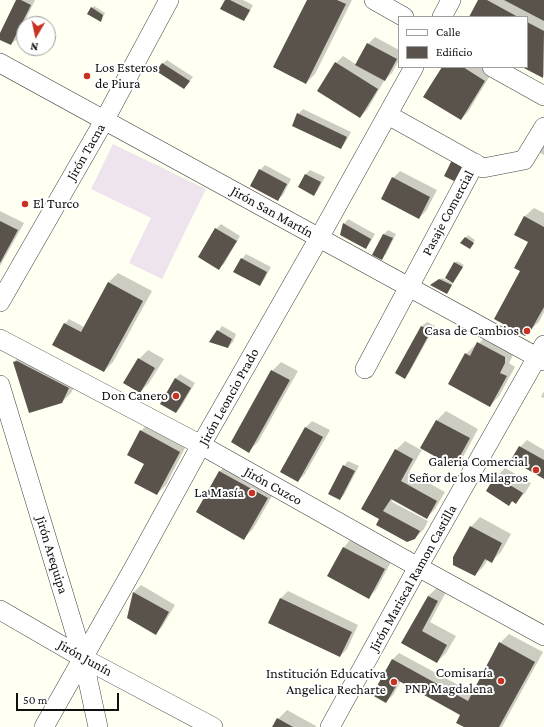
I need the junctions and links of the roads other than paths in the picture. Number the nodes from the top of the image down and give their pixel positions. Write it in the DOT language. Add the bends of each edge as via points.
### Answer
graph roads {
  1 [pos="169,0"];
  2 [pos="374,0"];
  3 [pos="451,0"];
  4 [pos="402,16"];
  5 [pos="443,16"];
  6 [pos="0,63"];
  7 [pos="413,68"];
  8 [pos="494,68"];
  9 [pos="544,96"];
  10 [pos="388,115"];
  11 [pos="104,121"];
  12 [pos="544,127"];
  13 [pos="475,164"];
  14 [pos="319,238"];
  15 [pos="408,287"];
  16 [pos="0,302"];
  17 [pos="0,339"];
  18 [pos="542,354"];
  19 [pos="365,369"];
  20 [pos="0,385"];
  21 [pos="201,445"];
  22 [pos="418,567"];
  23 [pos="0,610"];
  24 [pos="544,636"];
  25 [pos="83,658"];
  26 [pos="44,727"];
  27 [pos="98,727"];
  28 [pos="213,727"];
  29 [pos="330,727"];
  1 -- 11 [label="street, Jirón Tacna"];
  2 -- 4 [label="street"];
  3 -- 5 [label="street"];
  6 -- 11 [label="street, Jirón San Martín"];
  7 -- 10 [label="street, Jirón Leoncio Prado"];
  8 -- 9 [label="street"];
  10 -- 13 [label="street, Pasaje Comercial"];
  10 -- 14 [label="street, Jirón Leoncio Prado"];
  11 -- 14 [label="street, Jirón San Martín"];
  11 -- 16 [label="street, Jirón Tacna"];
  12 -- 13 [label="street" via="524,160 483,168"];
  13 -- 15 [label="street, Pasaje Comercial"];
  14 -- 15 [label="street, Jirón San Martín"];
  14 -- 21 [label="street, Jirón Leoncio Prado"];
  15 -- 18 [label="street, Jirón San Martín"];
  15 -- 19 [label="street, Pasaje Comercial"];
  17 -- 21 [label="street, Jirón Cuzco"];
  18 -- 22 [label="street, Jirón Mariscal Ramon Castilla"];
  20 -- 25 [label="street, Jirón Arequipa"];
  21 -- 22 [label="street, Jirón Cuzco"];
  21 -- 25 [label="street, Jirón Leoncio Prado"];
  22 -- 24 [label="street, Jirón Cuzco"];
  22 -- 29 [label="street, Jirón Mariscal Ramon Castilla"];
  23 -- 25 [label="street, Jirón Junín"];
  25 -- 26 [label="street, Jirón Leoncio Prado"];
  25 -- 27 [label="street, Jirón Arequipa"];
  25 -- 28 [label="street, Jirón Junín"];
}
